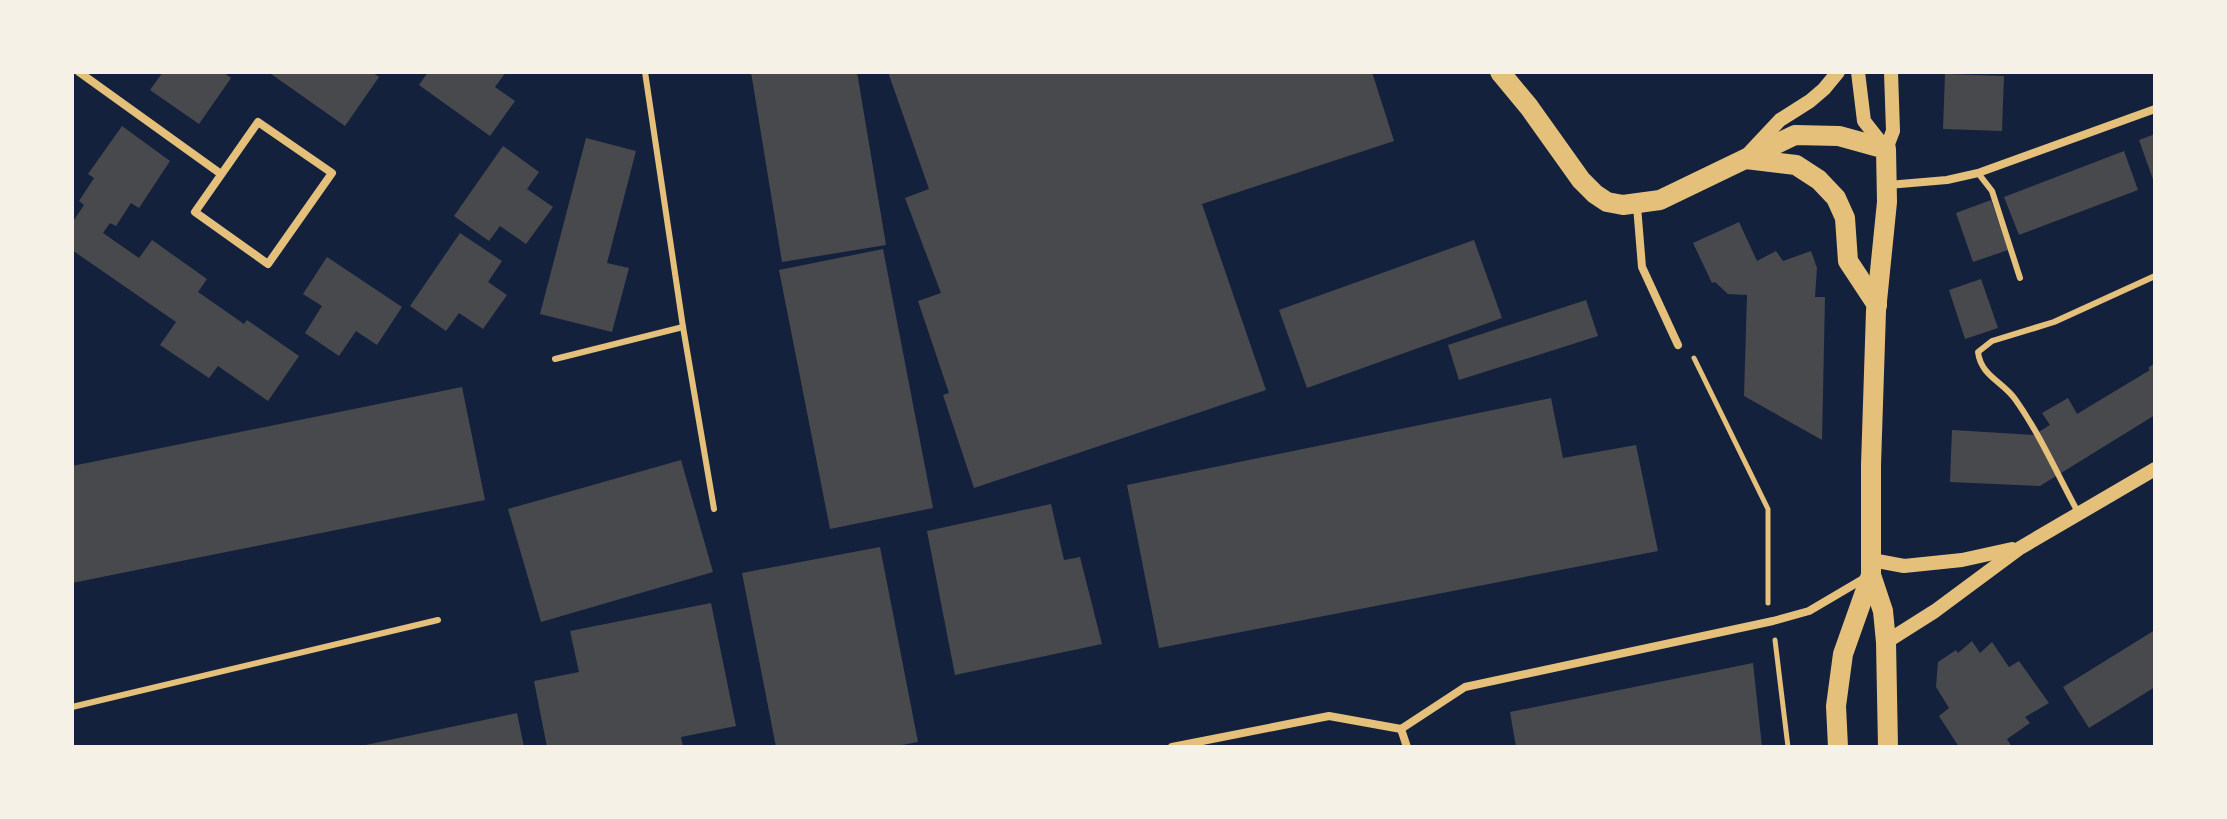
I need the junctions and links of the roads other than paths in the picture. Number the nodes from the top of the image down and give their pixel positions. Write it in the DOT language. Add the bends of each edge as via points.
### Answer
graph roads {
  1 [pos="79,72"];
  2 [pos="645,72"];
  3 [pos="1500,72"];
  4 [pos="1838,72"];
  5 [pos="1858,72"];
  6 [pos="1891,72"];
  7 [pos="2155,109"];
  8 [pos="1886,149"];
  9 [pos="1743,159"];
  10 [pos="1978,173"];
  11 [pos="221,174"];
  12 [pos="1887,185"];
  13 [pos="1637,204"];
  14 [pos="2155,276"];
  15 [pos="2020,278"];
  16 [pos="1877,305"];
  17 [pos="683,327"];
  18 [pos="1678,345"];
  19 [pos="555,359"];
  20 [pos="2155,469"];
  21 [pos="714,509"];
  22 [pos="2079,514"];
  23 [pos="2020,548"];
  24 [pos="1871,567"];
  25 [pos="438,620"];
  26 [pos="1886,642"];
  27 [pos="72,707"];
  28 [pos="1401,729"];
  29 [pos="1172,747"];
  30 [pos="1407,747"];
  31 [pos="1838,747"];
  32 [pos="1888,747"];
  1 -- 11 [label="street"];
  2 -- 17 [label="lane"];
  3 -- 13 [label="main road" via="1595,194 1607,202"];
  4 -- 9 [label="street"];
  5 -- 8 [label="street" via="1864,121"];
  6 -- 8 [label="street" via="1893,131"];
  7 -- 10 [label="street"];
  8 -- 9 [label="main road" via="1839,136 1795,135"];
  8 -- 12 [label="main road"];
  9 -- 13 [label="main road" via="1660,200"];
  9 -- 16 [label="main road" via="1796,165 1836,198 1845,218 1848,261"];
  10 -- 12 [label="street"];
  10 -- 15 [label="lane" via="1992,191"];
  11 -- 11 [label="street" via="195,212 268,264 332,173 258,122"];
  12 -- 16 [label="main road"];
  13 -- 18 [label="street" via="1642,267"];
  14 -- 22 [label="lane" via="2054,322 1992,341 1978,352 1979,364 2013,396"];
  16 -- 24 [label="main road"];
  17 -- 19 [label="lane"];
  17 -- 21 [label="lane"];
  20 -- 22 [label="street"];
  22 -- 23 [label="street"];
  23 -- 24 [label="street" via="1962,560"];
  23 -- 26 [label="street"];
  24 -- 26 [label="main road"];
  24 -- 28 [label="street" via="1809,611 1465,687"];
  24 -- 31 [label="main road" via="1843,654 1836,706"];
  25 -- 27 [label="lane"];
  26 -- 32 [label="main road"];
  28 -- 29 [label="street" via="1329,716"];
  28 -- 30 [label="street"];
}
